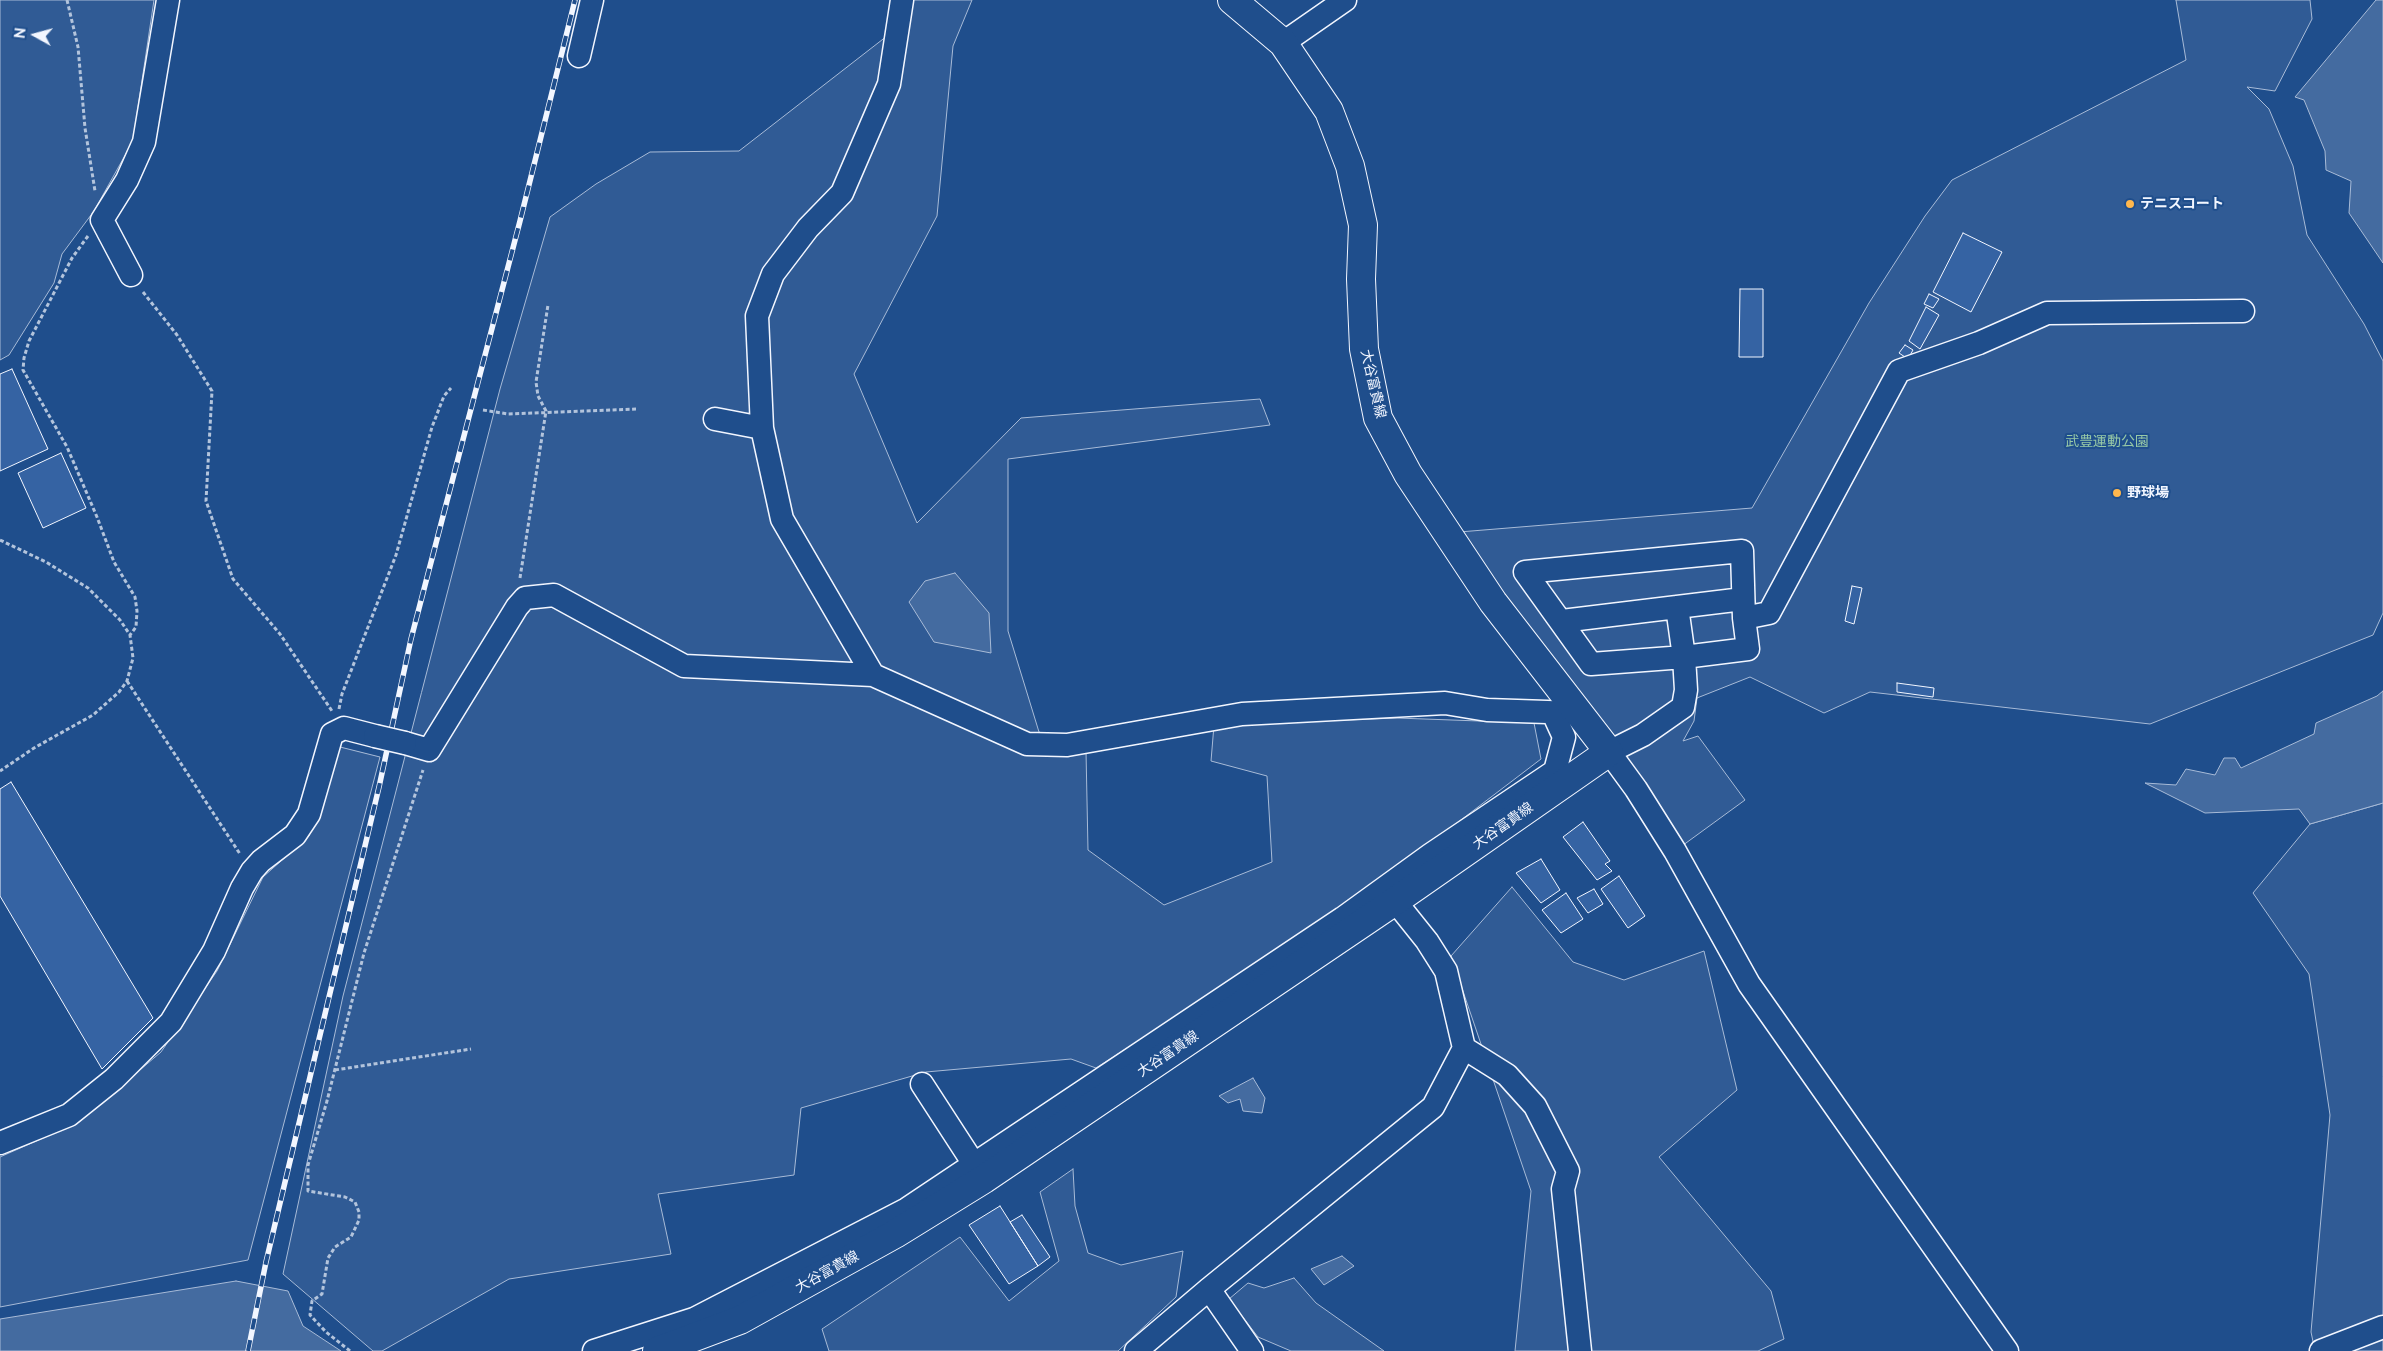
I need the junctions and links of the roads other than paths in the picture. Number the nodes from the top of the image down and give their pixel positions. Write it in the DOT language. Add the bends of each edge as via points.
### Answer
graph roads {
  1 [pos="168,0"];
  2 [pos="592,0"];
  3 [pos="902,0"];
  4 [pos="1232,0"];
  5 [pos="1345,0"];
  6 [pos="1283,43"];
  7 [pos="578,56"];
  8 [pos="130,275"];
  9 [pos="2242,311"];
  10 [pos="715,419"];
  11 [pos="762,428"];
  12 [pos="1677,607"];
  13 [pos="1744,608"];
  14 [pos="1562,621"];
  15 [pos="1684,657"];
  16 [pos="873,675"];
  17 [pos="1565,713"];
  18 [pos="1608,752"];
  19 [pos="1395,901"];
  20 [pos="1464,1048"];
  21 [pos="922,1084"];
  22 [pos="0,1143"];
  23 [pos="979,1171"];
  24 [pos="1209,1289"];
  25 [pos="2383,1327"];
  26 [pos="594,1351"];
  27 [pos="657,1351"];
  28 [pos="1136,1351"];
  29 [pos="1252,1351"];
  30 [pos="1580,1351"];
  31 [pos="2006,1351"];
  32 [pos="2321,1351"];
  1 -- 8 [label="street" via="144,142 127,180 103,218"];
  2 -- 7 [label="street"];
  3 -- 11 [label="street" via="889,84 842,193 808,228 773,274 757,316"];
  4 -- 6 [label="main road, 大谷富貴線"];
  5 -- 6 [label="street"];
  6 -- 17 [label="main road, 大谷富貴線" via="1329,111 1350,166 1363,225 1364,350 1378,418 1408,474"];
  9 -- 13 [label="street" via="2046,313 1979,343 1899,371 1769,612"];
  10 -- 11 [label="street"];
  11 -- 16 [label="street" via="782,518"];
  12 -- 13 [label="street"];
  12 -- 14 [label="street"];
  12 -- 15 [label="street"];
  13 -- 14 [label="street" via="1742,551 1525,572"];
  13 -- 15 [label="street" via="1748,649"];
  14 -- 15 [label="street" via="1591,664"];
  15 -- 18 [label="street" via="1684,707 1643,735"];
  16 -- 17 [label="street" via="1027,744 1067,745 1242,714 1445,703 1487,710"];
  16 -- 22 [label="street, bridge" via="684,666 560,597 540,595 523,601 429,750 344,728 332,734 309,814 295,835 252,871 214,951 171,1022 114,1079 69,1116"];
  17 -- 18 [label="main road, 大谷富貴線"];
  17 -- 23 [label="street" via="1564,737 1555,772 1430,855"];
  18 -- 19 [label="main road, 大谷富貴線"];
  18 -- 31 [label="street" via="1675,851 1749,984"];
  19 -- 20 [label="street" via="1446,972"];
  19 -- 23 [label="main road, 大谷富貴線"];
  20 -- 24 [label="street" via="1432,1107"];
  20 -- 30 [label="street" via="1507,1075 1535,1106 1568,1171 1563,1189"];
  21 -- 23 [label="street"];
  23 -- 26 [label="street" via="694,1319"];
  23 -- 27 [label="main road, 大谷富貴線" via="895,1234 740,1320"];
  24 -- 28 [label="street"];
  24 -- 29 [label="street"];
  25 -- 32 [label="street"];
}
